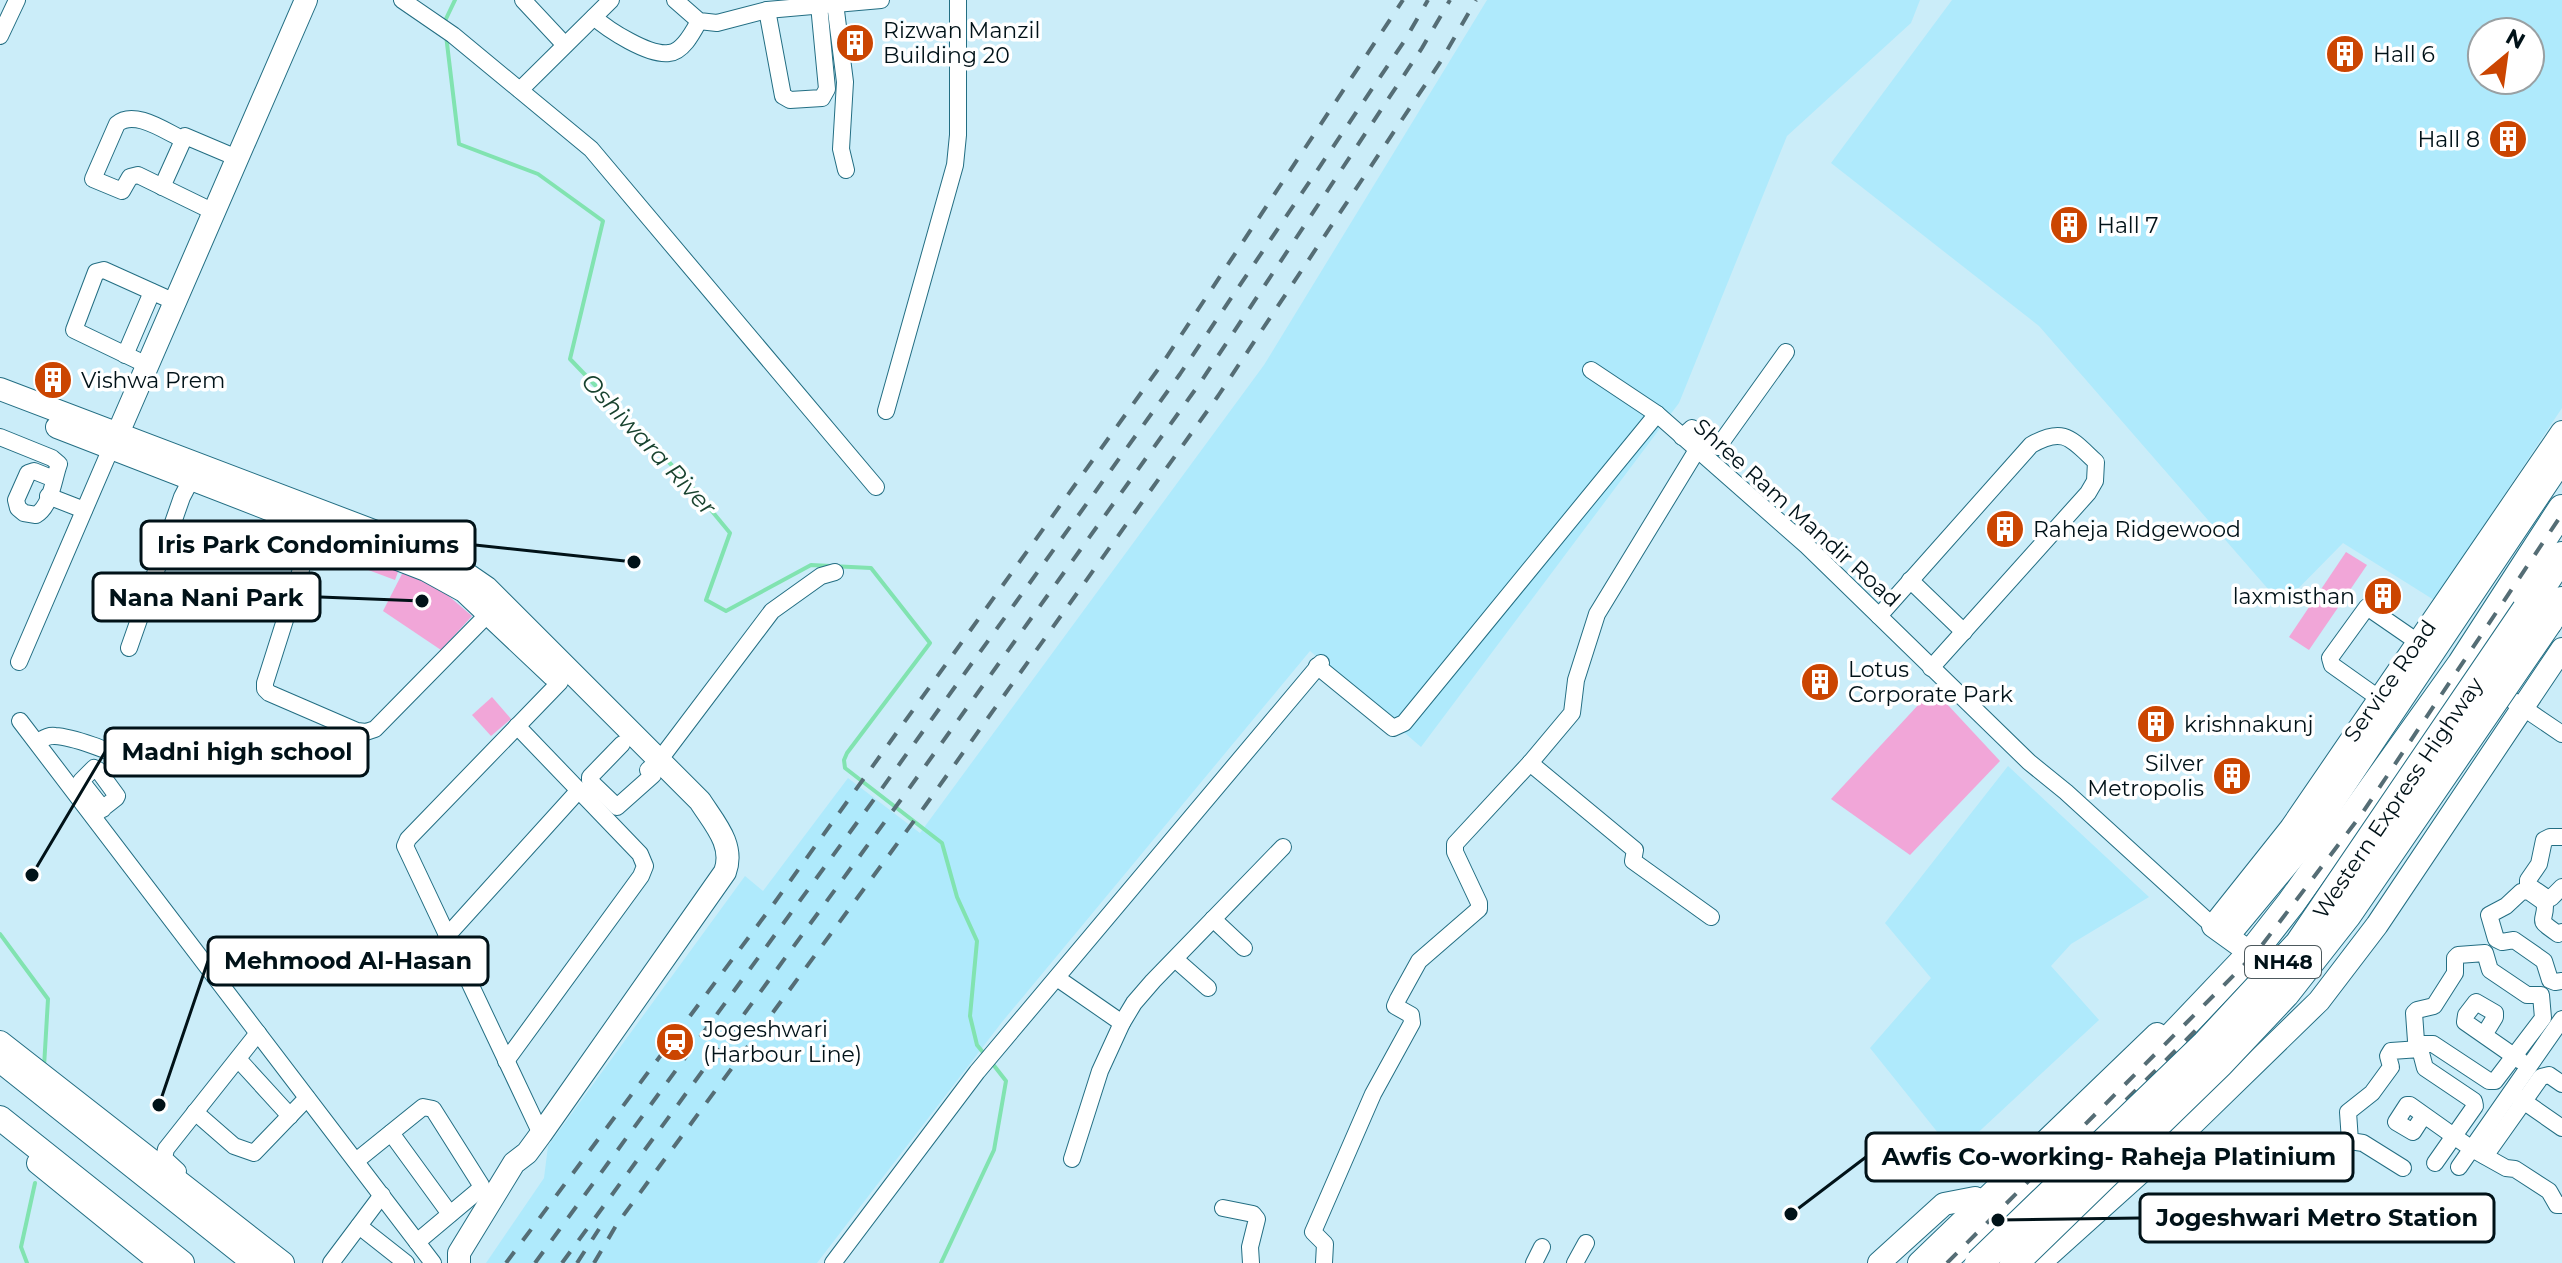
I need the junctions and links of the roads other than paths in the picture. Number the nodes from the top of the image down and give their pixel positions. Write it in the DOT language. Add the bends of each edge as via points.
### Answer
graph roads {
  1 [pos="17,0"];
  2 [pos="306,0"];
  3 [pos="402,0"];
  4 [pos="523,0"];
  5 [pos="611,0"];
  6 [pos="675,0"];
  7 [pos="881,0"];
  8 [pos="958,0"];
  9 [pos="827,4"];
  10 [pos="767,10"];
  11 [pos="594,17"];
  12 [pos="699,21"];
  13 [pos="0,36"];
  14 [pos="565,45"];
  15 [pos="520,90"];
  16 [pos="182,139"];
  17 [pos="237,158"];
  18 [pos="846,170"];
  19 [pos="162,187"];
  20 [pos="214,212"];
  21 [pos="152,292"];
  22 [pos="175,302"];
  23 [pos="1786,352"];
  24 [pos="125,355"];
  25 [pos="147,365"];
  26 [pos="1591,370"];
  27 [pos="0,389"];
  28 [pos="0,404"];
  29 [pos="886,411"];
  30 [pos="1657,414"];
  31 [pos="2562,432"];
  32 [pos="0,437"];
  33 [pos="114,441"];
  34 [pos="1708,452"];
  35 [pos="2562,461"];
  36 [pos="195,472"];
  37 [pos="54,479"];
  38 [pos="876,487"];
  39 [pos="2562,495"];
  40 [pos="48,496"];
  41 [pos="2562,509"];
  42 [pos="84,510"];
  43 [pos="317,518"];
  44 [pos="2562,556"];
  45 [pos="835,572"];
  46 [pos="1910,580"];
  47 [pos="2454,606"];
  48 [pos="494,608"];
  49 [pos="2545,611"];
  50 [pos="1879,616"];
  51 [pos="1964,632"];
  52 [pos="2421,644"];
  53 [pos="129,648"];
  54 [pos="2562,649"];
  55 [pos="19,662"];
  56 [pos="2461,665"];
  57 [pos="1931,668"];
  58 [pos="560,682"];
  59 [pos="2382,700"];
  60 [pos="2522,709"];
  61 [pos="20,721"];
  62 [pos="517,726"];
  63 [pos="2562,734"];
  64 [pos="37,742"];
  65 [pos="622,744"];
  66 [pos="1530,763"];
  67 [pos="148,767"];
  68 [pos="653,768"];
  69 [pos="579,790"];
  70 [pos="2562,837"];
  71 [pos="1283,847"];
  72 [pos="2562,887"];
  73 [pos="1711,917"];
  74 [pos="1213,919"];
  75 [pos="2562,932"];
  76 [pos="446,937"];
  77 [pos="2234,941"];
  78 [pos="1244,948"];
  79 [pos="1175,959"];
  80 [pos="1057,978"];
  81 [pos="2562,981"];
  82 [pos="1208,988"];
  83 [pos="2319,1001"];
  84 [pos="2562,1019"];
  85 [pos="1122,1023"];
  86 [pos="258,1033"];
  87 [pos="2484,1035"];
  88 [pos="0,1042"];
  89 [pos="2513,1056"];
  90 [pos="238,1059"];
  91 [pos="0,1060"];
  92 [pos="506,1061"];
  93 [pos="2529,1066"];
  94 [pos="2562,1084"];
  95 [pos="2517,1097"];
  96 [pos="307,1098"];
  97 [pos="195,1112"];
  98 [pos="2424,1115"];
  99 [pos="290,1116"];
  100 [pos="0,1118"];
  101 [pos="2562,1128"];
  102 [pos="0,1133"];
  103 [pos="391,1133"];
  104 [pos="541,1134"];
  105 [pos="2454,1136"];
  106 [pos="2478,1152"];
  107 [pos="1072,1159"];
  108 [pos="356,1161"];
  109 [pos="2435,1163"];
  110 [pos="2459,1167"];
  111 [pos="2403,1168"];
  112 [pos="382,1195"];
  113 [pos="217,1201"];
  114 [pos="1989,1205"];
  115 [pos="2562,1205"];
  116 [pos="1223,1208"];
  117 [pos="450,1214"];
  118 [pos="359,1226"];
  119 [pos="417,1242"];
  120 [pos="1586,1243"];
  121 [pos="1542,1247"];
  122 [pos="161,1263"];
  123 [pos="182,1263"];
  124 [pos="255,1263"];
  125 [pos="283,1263"];
  126 [pos="331,1263"];
  127 [pos="406,1263"];
  128 [pos="433,1263"];
  129 [pos="459,1263"];
  130 [pos="833,1263"];
  131 [pos="1251,1263"];
  132 [pos="1324,1263"];
  133 [pos="1534,1263"];
  134 [pos="1575,1263"];
  135 [pos="1879,1263"];
  136 [pos="1919,1263"];
  137 [pos="1941,1263"];
  138 [pos="1979,1263"];
  139 [pos="2014,1263"];
  140 [pos="2040,1263"];
  1 -- 13 [label="street"];
  2 -- 17 [label="street"];
  3 -- 15 [label="street"];
  4 -- 14 [label="street"];
  5 -- 11 [label="street"];
  6 -- 12 [label="street"];
  7 -- 9 [label="street"];
  8 -- 29 [label="street" via="955,165"];
  9 -- 10 [label="street"];
  9 -- 10 [label="street" via="827,89 822,98 783,96"];
  9 -- 18 [label="street" via="845,82 841,149"];
  10 -- 12 [label="street" via="717,23"];
  11 -- 12 [label="street" via="627,40 664,53 684,43"];
  11 -- 14 [label="street"];
  14 -- 15 [label="street"];
  15 -- 38 [label="street" via="591,149"];
  16 -- 17 [label="street" via="188,135"];
  16 -- 19 [label="street"];
  16 -- 19 [label="street" via="136,119 121,120 92,176 119,191 134,175"];
  17 -- 20 [label="street"];
  19 -- 20 [label="street"];
  20 -- 22 [label="street"];
  21 -- 22 [label="street"];
  21 -- 24 [label="street"];
  21 -- 24 [label="street" via="101,269 96,272 74,330"];
  22 -- 25 [label="street"];
  23 -- 34 [label="street"];
  24 -- 25 [label="street"];
  25 -- 33 [label="street"];
  26 -- 30 [label="street, Shree Ram Mandir Road"];
  27 -- 33 [label="street"];
  28 -- 33 [label="street"];
  30 -- 34 [label="street, Shree Ram Mandir Road"];
  30 -- 80 [label="street" via="1404,723 1393,728 1319,664"];
  31 -- 47 [label="street, Service Road"];
  32 -- 37 [label="street" via="57,461"];
  33 -- 36 [label="street"];
  33 -- 42 [label="street"];
  34 -- 50 [label="street, Shree Ram Mandir Road"];
  34 -- 66 [label="street" via="1597,614 1576,680 1572,713"];
  35 -- 47 [label="street"];
  36 -- 43 [label="street"];
  36 -- 53 [label="street"];
  37 -- 40 [label="street"];
  37 -- 40 [label="street" via="30,471 16,504 24,513 36,515"];
  39 -- 77 [label="street" via="2337,829"];
  40 -- 42 [label="street"];
  41 -- 56 [label="highway"];
  42 -- 55 [label="street"];
  43 -- 48 [label="street" via="370,539"];
  43 -- 48 [label="street" via="265,683 269,693 357,731 375,729"];
  44 -- 49 [label="highway, Western Express Highway / NH48"];
  45 -- 68 [label="street" via="772,611"];
  46 -- 50 [label="street"];
  46 -- 51 [label="street"];
  46 -- 51 [label="street" via="2031,445 2055,435 2069,437 2096,462 2088,493"];
  47 -- 52 [label="street, Service Road"];
  48 -- 58 [label="street"];
  48 -- 68 [label="street"];
  49 -- 138 [label="highway, Western Express Highway / NH48, bridge" via="2299,944 2206,1044"];
  49 -- 139 [label="highway, Western Express Highway / NH48, bridge" via="2347,915 2285,994"];
  50 -- 57 [label="street, Shree Ram Mandir Road"];
  51 -- 57 [label="street"];
  52 -- 59 [label="street, Service Road"];
  52 -- 59 [label="street" via="2367,607 2330,658 2332,665"];
  54 -- 60 [label="street"];
  56 -- 60 [label="street"];
  56 -- 77 [label="highway" via="2291,903"];
  57 -- 77 [label="street, Shree Ram Mandir Road" via="2029,762"];
  58 -- 62 [label="street"];
  58 -- 65 [label="street"];
  59 -- 77 [label="street, Service Road" via="2291,828"];
  60 -- 63 [label="street"];
  60 -- 83 [label="street" via="2377,925"];
  61 -- 64 [label="street"];
  62 -- 69 [label="street"];
  62 -- 76 [label="street" via="405,846"];
  64 -- 67 [label="street" via="62,737"];
  64 -- 86 [label="street" via="98,812"];
  65 -- 68 [label="street"];
  65 -- 68 [label="street" via="590,777 617,807"];
  66 -- 73 [label="street" via="1635,850 1633,861"];
  66 -- 132 [label="street" via="1455,844 1479,909 1419,961 1398,999 1395,1006 1411,1015 1412,1023 1373,1094 1313,1232 1325,1244"];
  68 -- 104 [label="street" via="689,811 717,829 728,849 725,872"];
  69 -- 76 [label="street"];
  69 -- 92 [label="street" via="640,854 645,866"];
  70 -- 72 [label="street" via="2544,840 2528,885 2547,898"];
  71 -- 74 [label="street"];
  74 -- 78 [label="street"];
  74 -- 79 [label="street"];
  75 -- 81 [label="street" via="2543,923 2545,903 2528,891 2489,915 2496,939 2514,940 2544,961 2550,980"];
  76 -- 92 [label="street"];
  77 -- 83 [label="street"];
  77 -- 114 [label="highway" via="2137,1074"];
  79 -- 82 [label="street"];
  79 -- 85 [label="street"];
  80 -- 85 [label="street"];
  80 -- 130 [label="street" via="977,1072"];
  83 -- 140 [label="street"];
  84 -- 93 [label="street"];
  85 -- 107 [label="street" via="1100,1071"];
  86 -- 90 [label="street"];
  86 -- 96 [label="street"];
  87 -- 89 [label="street"];
  88 -- 125 [label="street"];
  89 -- 89 [label="street" via="2543,1018 2541,995 2527,995 2490,970 2485,953 2458,955 2455,973 2434,1006 2414,1013 2416,1041 2433,1044 2489,1081 2495,1081"];
  89 -- 93 [label="street"];
  90 -- 97 [label="street"];
  90 -- 99 [label="street"];
  91 -- 124 [label="main road"];
  92 -- 104 [label="street"];
  93 -- 95 [label="street"];
  94 -- 95 [label="street" via="2549,1075 2541,1077"];
  95 -- 101 [label="street"];
  95 -- 106 [label="street"];
  96 -- 99 [label="street"];
  96 -- 108 [label="street"];
  97 -- 99 [label="street" via="234,1146 254,1153"];
  97 -- 113 [label="street" via="164,1158"];
  98 -- 105 [label="street"];
  100 -- 123 [label="main road"];
  102 -- 122 [label="street"];
  103 -- 108 [label="street"];
  103 -- 117 [label="street"];
  103 -- 117 [label="street" via="423,1107 433,1109 481,1185"];
  104 -- 129 [label="street" via="514,1163 459,1253"];
  105 -- 106 [label="street"];
  105 -- 109 [label="street"];
  105 -- 111 [label="street" via="2474,1101 2425,1068 2420,1049 2391,1051 2391,1067 2372,1093 2348,1112 2350,1141 2363,1143"];
  106 -- 110 [label="street"];
  106 -- 115 [label="street" via="2515,1169"];
  108 -- 112 [label="street"];
  112 -- 118 [label="street"];
  112 -- 119 [label="street"];
  114 -- 135 [label="street" via="1975,1198 1944,1204"];
  114 -- 136 [label="street"];
  114 -- 137 [label="highway"];
  116 -- 131 [label="street" via="1257,1219"];
  117 -- 119 [label="street"];
  118 -- 126 [label="street"];
  118 -- 127 [label="street"];
  119 -- 128 [label="street"];
  120 -- 134 [label="street"];
  121 -- 133 [label="street"];
}
